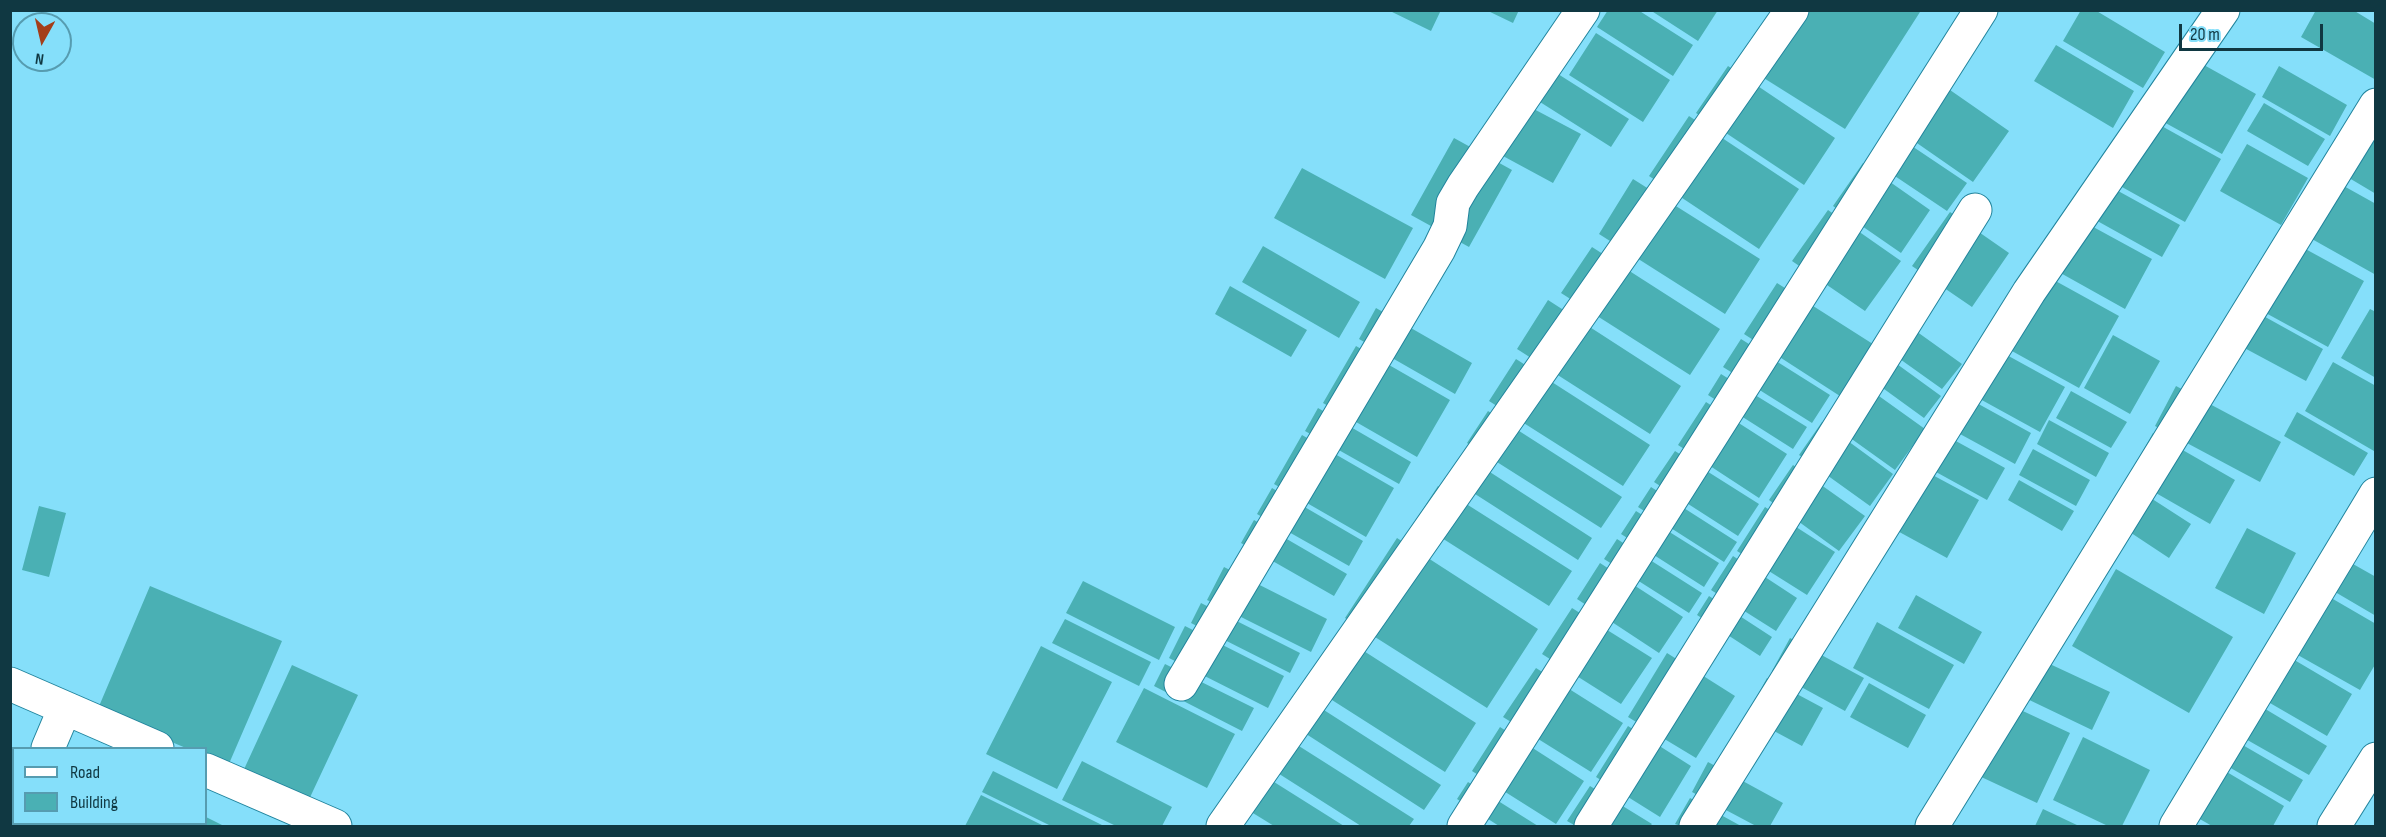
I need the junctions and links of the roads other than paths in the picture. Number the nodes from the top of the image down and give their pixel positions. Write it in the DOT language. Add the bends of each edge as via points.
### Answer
graph roads {
  1 [pos="1583,10"];
  2 [pos="1792,10"];
  3 [pos="1981,10"];
  4 [pos="2223,10"];
  5 [pos="2376,105"];
  6 [pos="1975,210"];
  7 [pos="2376,494"];
  8 [pos="10,684"];
  9 [pos="1181,684"];
  10 [pos="65,708"];
  11 [pos="48,747"];
  12 [pos="156,747"];
  13 [pos="2376,759"];
  14 [pos="207,770"];
  15 [pos="335,826"];
  16 [pos="1224,826"];
  17 [pos="1464,826"];
  18 [pos="1591,826"];
  19 [pos="1696,826"];
  20 [pos="1932,826"];
  21 [pos="2176,826"];
  22 [pos="2334,826"];
  1 -- 9 [label="street" via="1462,186 1439,249"];
  2 -- 16 [label="street"];
  3 -- 17 [label="street"];
  4 -- 19 [label="street" via="2029,292"];
  5 -- 20 [label="street"];
  6 -- 18 [label="street"];
  7 -- 21 [label="street"];
  8 -- 10 [label="street"];
  10 -- 11 [label="street"];
  10 -- 12 [label="street"];
  13 -- 22 [label="street"];
  14 -- 15 [label="street"];
}
